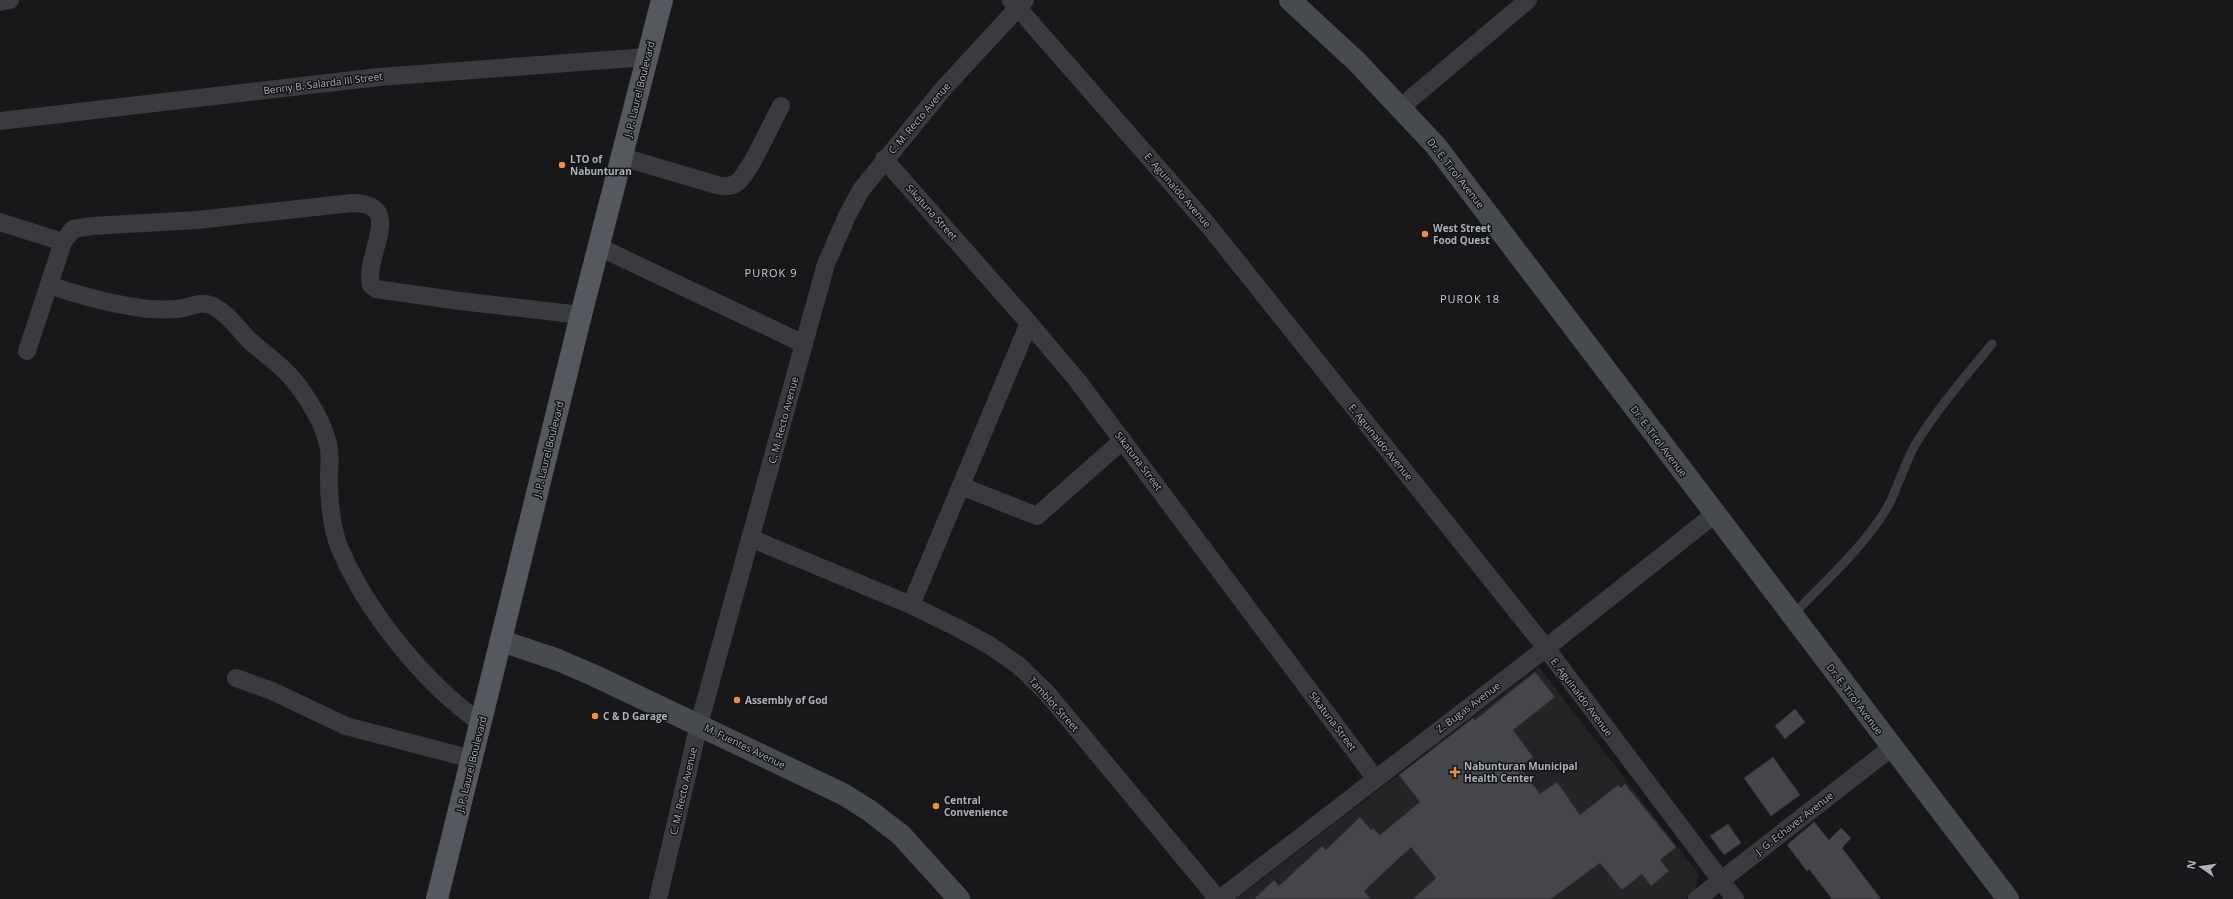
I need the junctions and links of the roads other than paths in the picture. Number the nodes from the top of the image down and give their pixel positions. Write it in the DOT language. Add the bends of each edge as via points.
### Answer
graph roads {
  1 [pos="10,0"];
  2 [pos="662,0"];
  3 [pos="1528,0"];
  4 [pos="0,2"];
  5 [pos="1018,2"];
  6 [pos="1300,3"];
  7 [pos="647,57"];
  8 [pos="781,106"];
  9 [pos="1401,107"];
  10 [pos="0,121"];
  11 [pos="622,157"];
  12 [pos="884,159"];
  13 [pos="0,222"];
  14 [pos="63,242"];
  15 [pos="599,247"];
  16 [pos="49,285"];
  17 [pos="581,315"];
  18 [pos="1029,322"];
  19 [pos="804,344"];
  20 [pos="1992,344"];
  21 [pos="27,351"];
  22 [pos="1123,440"];
  23 [pos="961,486"];
  24 [pos="1715,514"];
  25 [pos="750,538"];
  26 [pos="912,605"];
  27 [pos="1792,616"];
  28 [pos="502,641"];
  29 [pos="1546,648"];
  30 [pos="236,678"];
  31 [pos="481,723"];
  32 [pos="699,724"];
  33 [pos="1891,748"];
  34 [pos="472,759"];
  35 [pos="1375,778"];
  36 [pos="1721,881"];
  37 [pos="437,899"];
  38 [pos="658,899"];
  39 [pos="959,899"];
  40 [pos="1219,899"];
  41 [pos="1697,899"];
  42 [pos="1735,899"];
  43 [pos="2008,899"];
  1 -- 4 [label="street"];
  2 -- 7 [label="main road, J. P. Laurel Boulevard"];
  3 -- 9 [label="street"];
  5 -- 12 [label="street, C. M. Recto Avenue"];
  5 -- 29 [label="street, E. Aguinaldo Avenue" via="1208,225"];
  6 -- 9 [label="main road, Dr. E. Tirol Avenue"];
  7 -- 10 [label="street, Benny B. Salarda III Street" via="379,77"];
  7 -- 11 [label="main road, J. P. Laurel Boulevard"];
  8 -- 11 [label="street" via="746,172 731,186 718,185"];
  9 -- 24 [label="main road, Dr. E. Tirol Avenue" via="1436,146"];
  11 -- 15 [label="main road, J. P. Laurel Boulevard"];
  12 -- 18 [label="street, Sikatuna Street"];
  12 -- 19 [label="street, C. M. Recto Avenue" via="861,190 826,264"];
  13 -- 14 [label="street"];
  14 -- 16 [label="street"];
  14 -- 17 [label="street" via="73,229 81,227 197,220 362,203 376,209 380,219 370,273 371,285 376,289"];
  15 -- 17 [label="main road, J. P. Laurel Boulevard"];
  15 -- 19 [label="street"];
  16 -- 21 [label="street"];
  16 -- 31 [label="street" via="77,295 149,309 178,309 195,304 213,306 284,369 316,414 326,436 334,532 358,584 385,625 432,682 449,700"];
  17 -- 28 [label="main road, J. P. Laurel Boulevard"];
  18 -- 22 [label="street, Sikatuna Street"];
  18 -- 23 [label="street"];
  19 -- 25 [label="street, C. M. Recto Avenue"];
  20 -- 27 [label="lane" via="1930,421 1905,466 1888,506 1872,528 1844,562"];
  22 -- 23 [label="street" via="1037,516"];
  22 -- 35 [label="street, Sikatuna Street"];
  23 -- 26 [label="street"];
  24 -- 27 [label="main road, Dr. E. Tirol Avenue"];
  24 -- 29 [label="street, Z. Bugas Avenue"];
  25 -- 26 [label="street, Tamblot Street"];
  25 -- 32 [label="street, C. M. Recto Avenue"];
  26 -- 40 [label="street, Tamblot Street" via="989,645 1018,665 1037,684"];
  27 -- 33 [label="main road, Dr. E. Tirol Avenue"];
  28 -- 31 [label="main road, J. P. Laurel Boulevard"];
  28 -- 32 [label="main road, M. Fuentes Avenue" via="558,660"];
  29 -- 35 [label="street, Z. Bugas Avenue"];
  29 -- 36 [label="street, E. Aguinaldo Avenue"];
  30 -- 34 [label="street" via="272,691 346,726"];
  31 -- 34 [label="main road, J. P. Laurel Boulevard"];
  32 -- 38 [label="street, C. M. Recto Avenue"];
  32 -- 39 [label="main road, M. Fuentes Avenue" via="843,794 870,811 901,835"];
  33 -- 36 [label="street, J. G. Echavez Avenue"];
  33 -- 43 [label="main road, Dr. E. Tirol Avenue"];
  34 -- 37 [label="main road, J. P. Laurel Boulevard"];
  35 -- 40 [label="street, Z. Bugas Avenue"];
  36 -- 41 [label="street, J. G. Echavez Avenue"];
  36 -- 42 [label="street, E. Aguinaldo Avenue"];
}
